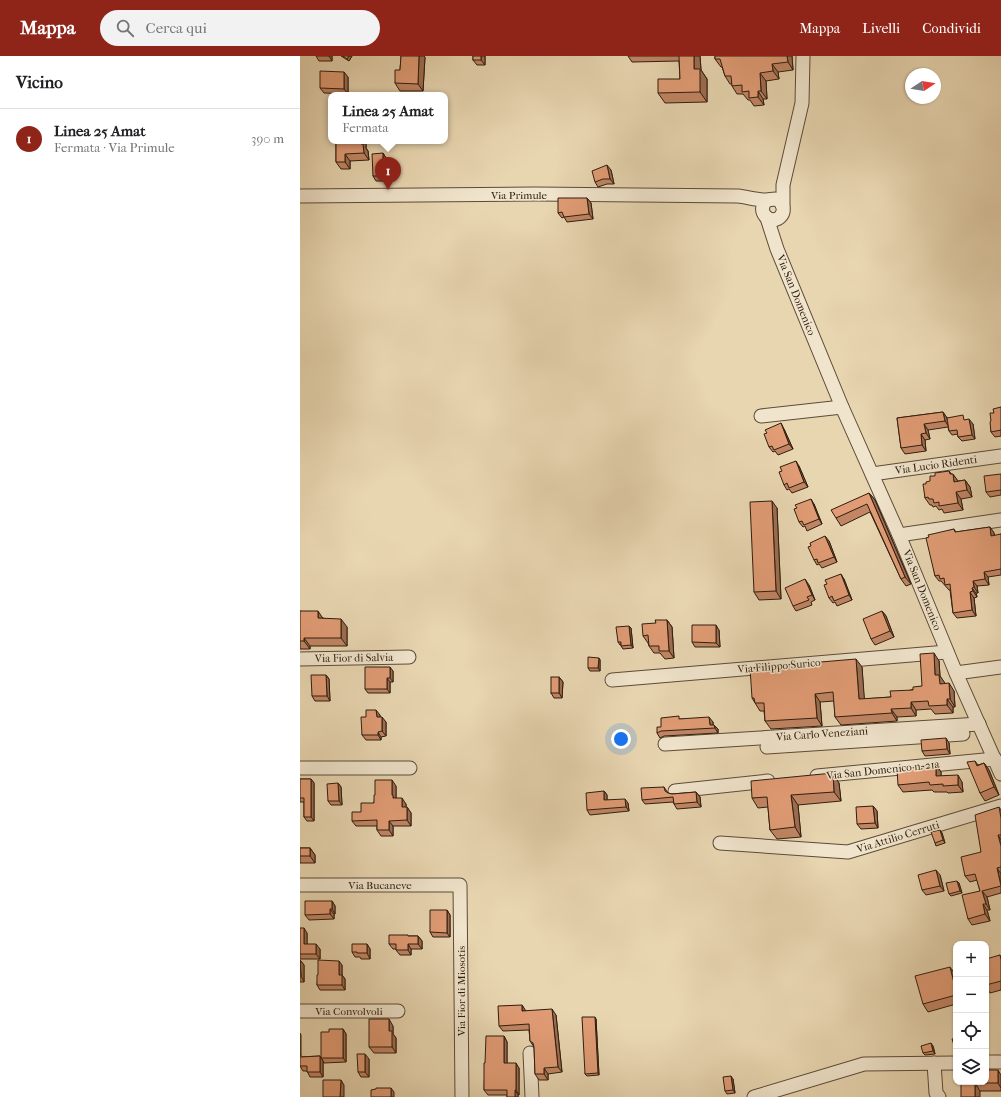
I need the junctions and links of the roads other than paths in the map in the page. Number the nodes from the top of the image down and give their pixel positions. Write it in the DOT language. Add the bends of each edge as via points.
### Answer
graph roads {
  1 [pos="803,56"];
  2 [pos="783,185"];
  3 [pos="300,196"];
  4 [pos="767,207"];
  5 [pos="782,211"];
  6 [pos="777,249"];
  7 [pos="842,407"];
  8 [pos="761,416"];
  9 [pos="1001,456"];
  10 [pos="872,474"];
  11 [pos="1001,520"];
  12 [pos="899,535"];
  13 [pos="947,652"];
  14 [pos="409,658"];
  15 [pos="300,659"];
  16 [pos="1001,667"];
  17 [pos="956,673"];
  18 [pos="612,680"];
  19 [pos="981,728"];
  20 [pos="665,744"];
  21 [pos="767,747"];
  22 [pos="999,767"];
  23 [pos="300,768"];
  24 [pos="410,768"];
  25 [pos="808,777"];
  26 [pos="777,780"];
  27 [pos="676,790"];
  28 [pos="1001,806"];
  29 [pos="720,843"];
  30 [pos="300,885"];
  31 [pos="460,885"];
  32 [pos="300,1011"];
  33 [pos="398,1011"];
  34 [pos="530,1053"];
  35 [pos="989,1062"];
  36 [pos="1001,1062"];
  37 [pos="934,1063"];
  38 [pos="953,1063"];
  39 [pos="462,1097"];
  40 [pos="532,1097"];
  41 [pos="754,1097"];
  42 [pos="939,1097"];
  1 -- 2 [label="street, Via San Domenico" via="802,103"];
  2 -- 4 [label="street, Via San Domenico"];
  2 -- 5 [label="street, Via San Domenico"];
  3 -- 4 [label="street, Via Primule" via="738,196"];
  4 -- 5 [label="street, Via Primule" via="777,200"];
  4 -- 5 [label="street" via="771,220 777,219"];
  4 -- 6 [label="street, Via San Domenico"];
  5 -- 6 [label="street, Via San Domenico"];
  6 -- 7 [label="street, Via San Domenico"];
  7 -- 8 [label="street"];
  7 -- 10 [label="street, Via San Domenico"];
  9 -- 10 [label="street, Via Lucio Ridenti"];
  10 -- 12 [label="street, Via San Domenico"];
  11 -- 12 [label="street"];
  12 -- 13 [label="street, Via San Domenico"];
  13 -- 17 [label="street, Via San Domenico"];
  13 -- 18 [label="street, Via Filippo Surico"];
  14 -- 15 [label="street, Via Fior di Salvia"];
  16 -- 17 [label="street"];
  17 -- 19 [label="street, Via San Domenico"];
  19 -- 20 [label="street, Via Carlo Veneziani"];
  19 -- 21 [label="street"];
  19 -- 22 [label="street, Via San Domenico"];
  22 -- 25 [label="street, Via San Domenico n. 21a"];
  23 -- 24 [label="street"];
  26 -- 27 [label="street"];
  28 -- 29 [label="street, Via Attilio Cerruti" via="848,852"];
  30 -- 31 [label="street, Via Bucaneve"];
  31 -- 39 [label="street, Via Fior di Miosotis"];
  32 -- 33 [label="street, Via Convolvoli"];
  34 -- 40 [label="street"];
  35 -- 36 [label="street"];
  37 -- 38 [label="street"];
  37 -- 41 [label="street" via="864,1064"];
  37 -- 42 [label="street" via="936,1093"];
}
